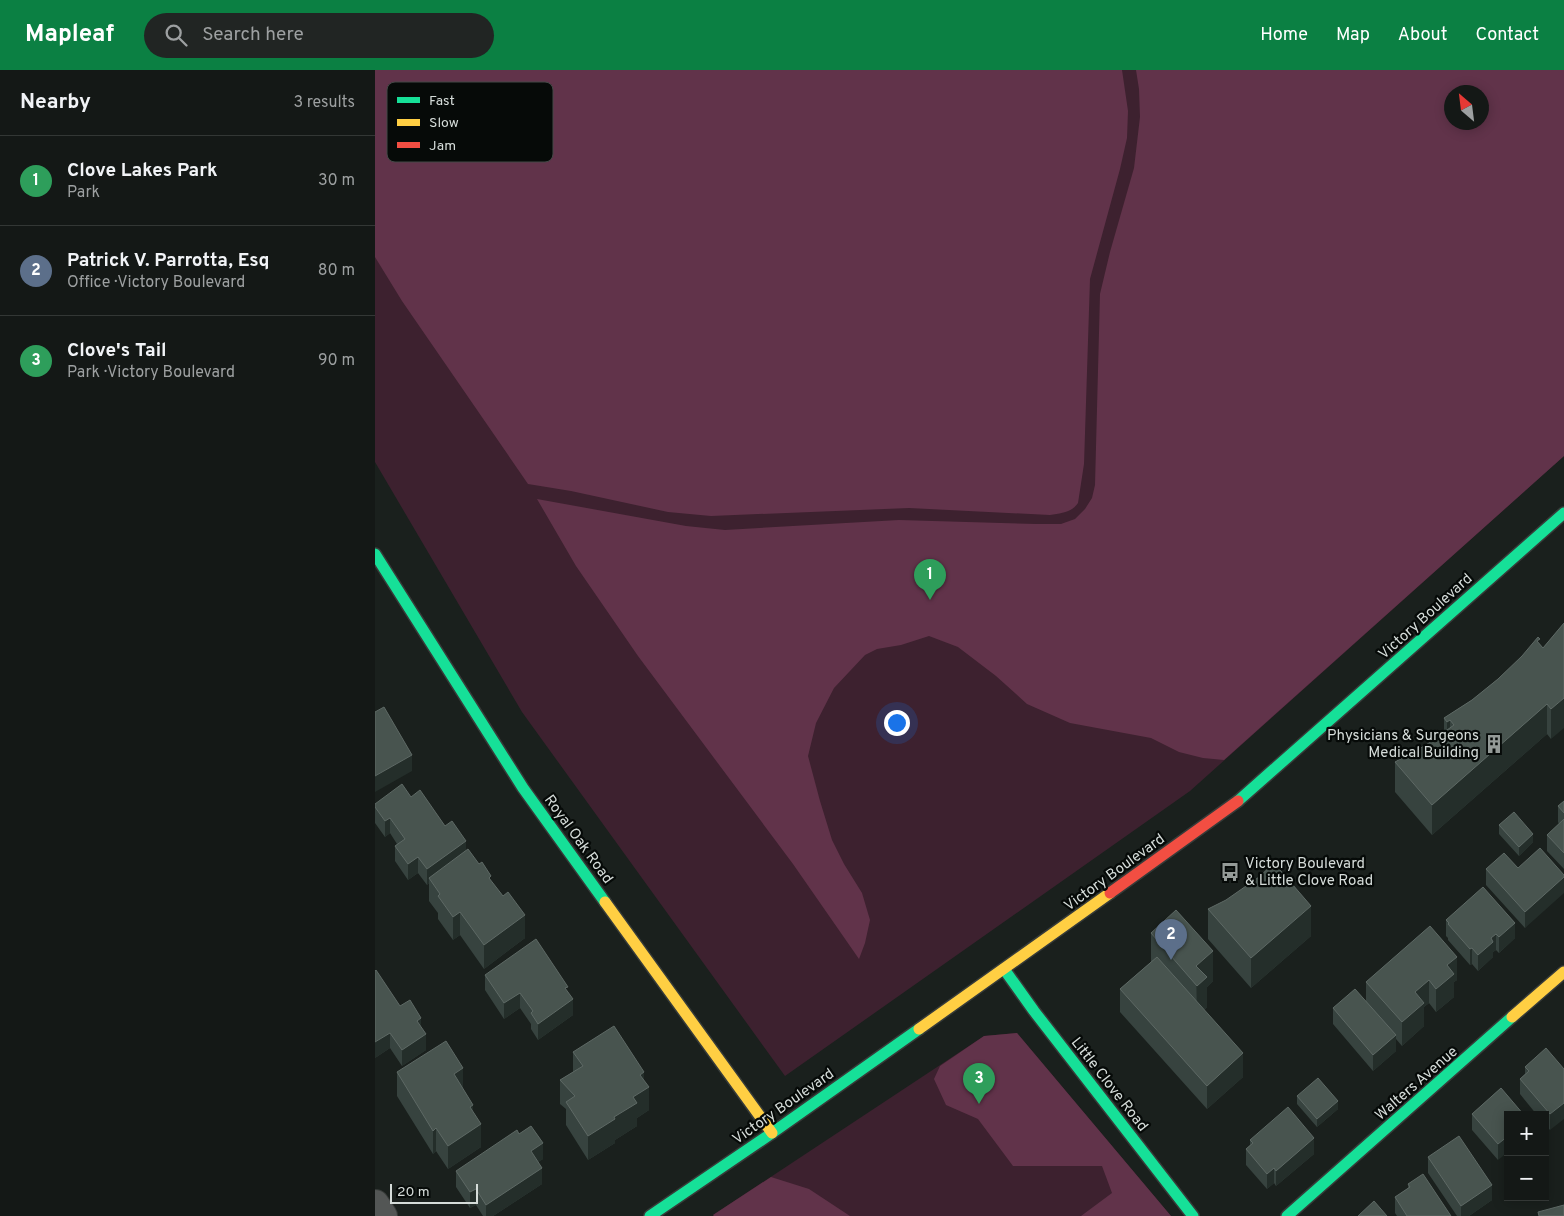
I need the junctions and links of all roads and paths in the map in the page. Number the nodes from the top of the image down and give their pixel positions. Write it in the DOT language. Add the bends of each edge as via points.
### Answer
graph roads {
  1 [pos="1564,513"];
  2 [pos="377,562"];
  3 [pos="1004,969"];
  4 [pos="1564,972"];
  5 [pos="772,1133"];
  6 [pos="375,1204"];
  7 [pos="383,1216"];
  8 [pos="649,1216"];
  9 [pos="1193,1216"];
  10 [pos="1287,1216"];
  1 -- 3 [label="street, Victory Boulevard" via="1237,803"];
  2 -- 5 [label="street, Royal Oak Road" via="523,788"];
  3 -- 5 [label="street, Victory Boulevard"];
  3 -- 9 [label="street, Little Clove Road"];
  4 -- 10 [label="street, Walters Avenue"];
  5 -- 8 [label="street, Victory Boulevard"];
  6 -- 7 [label="street"];
}
